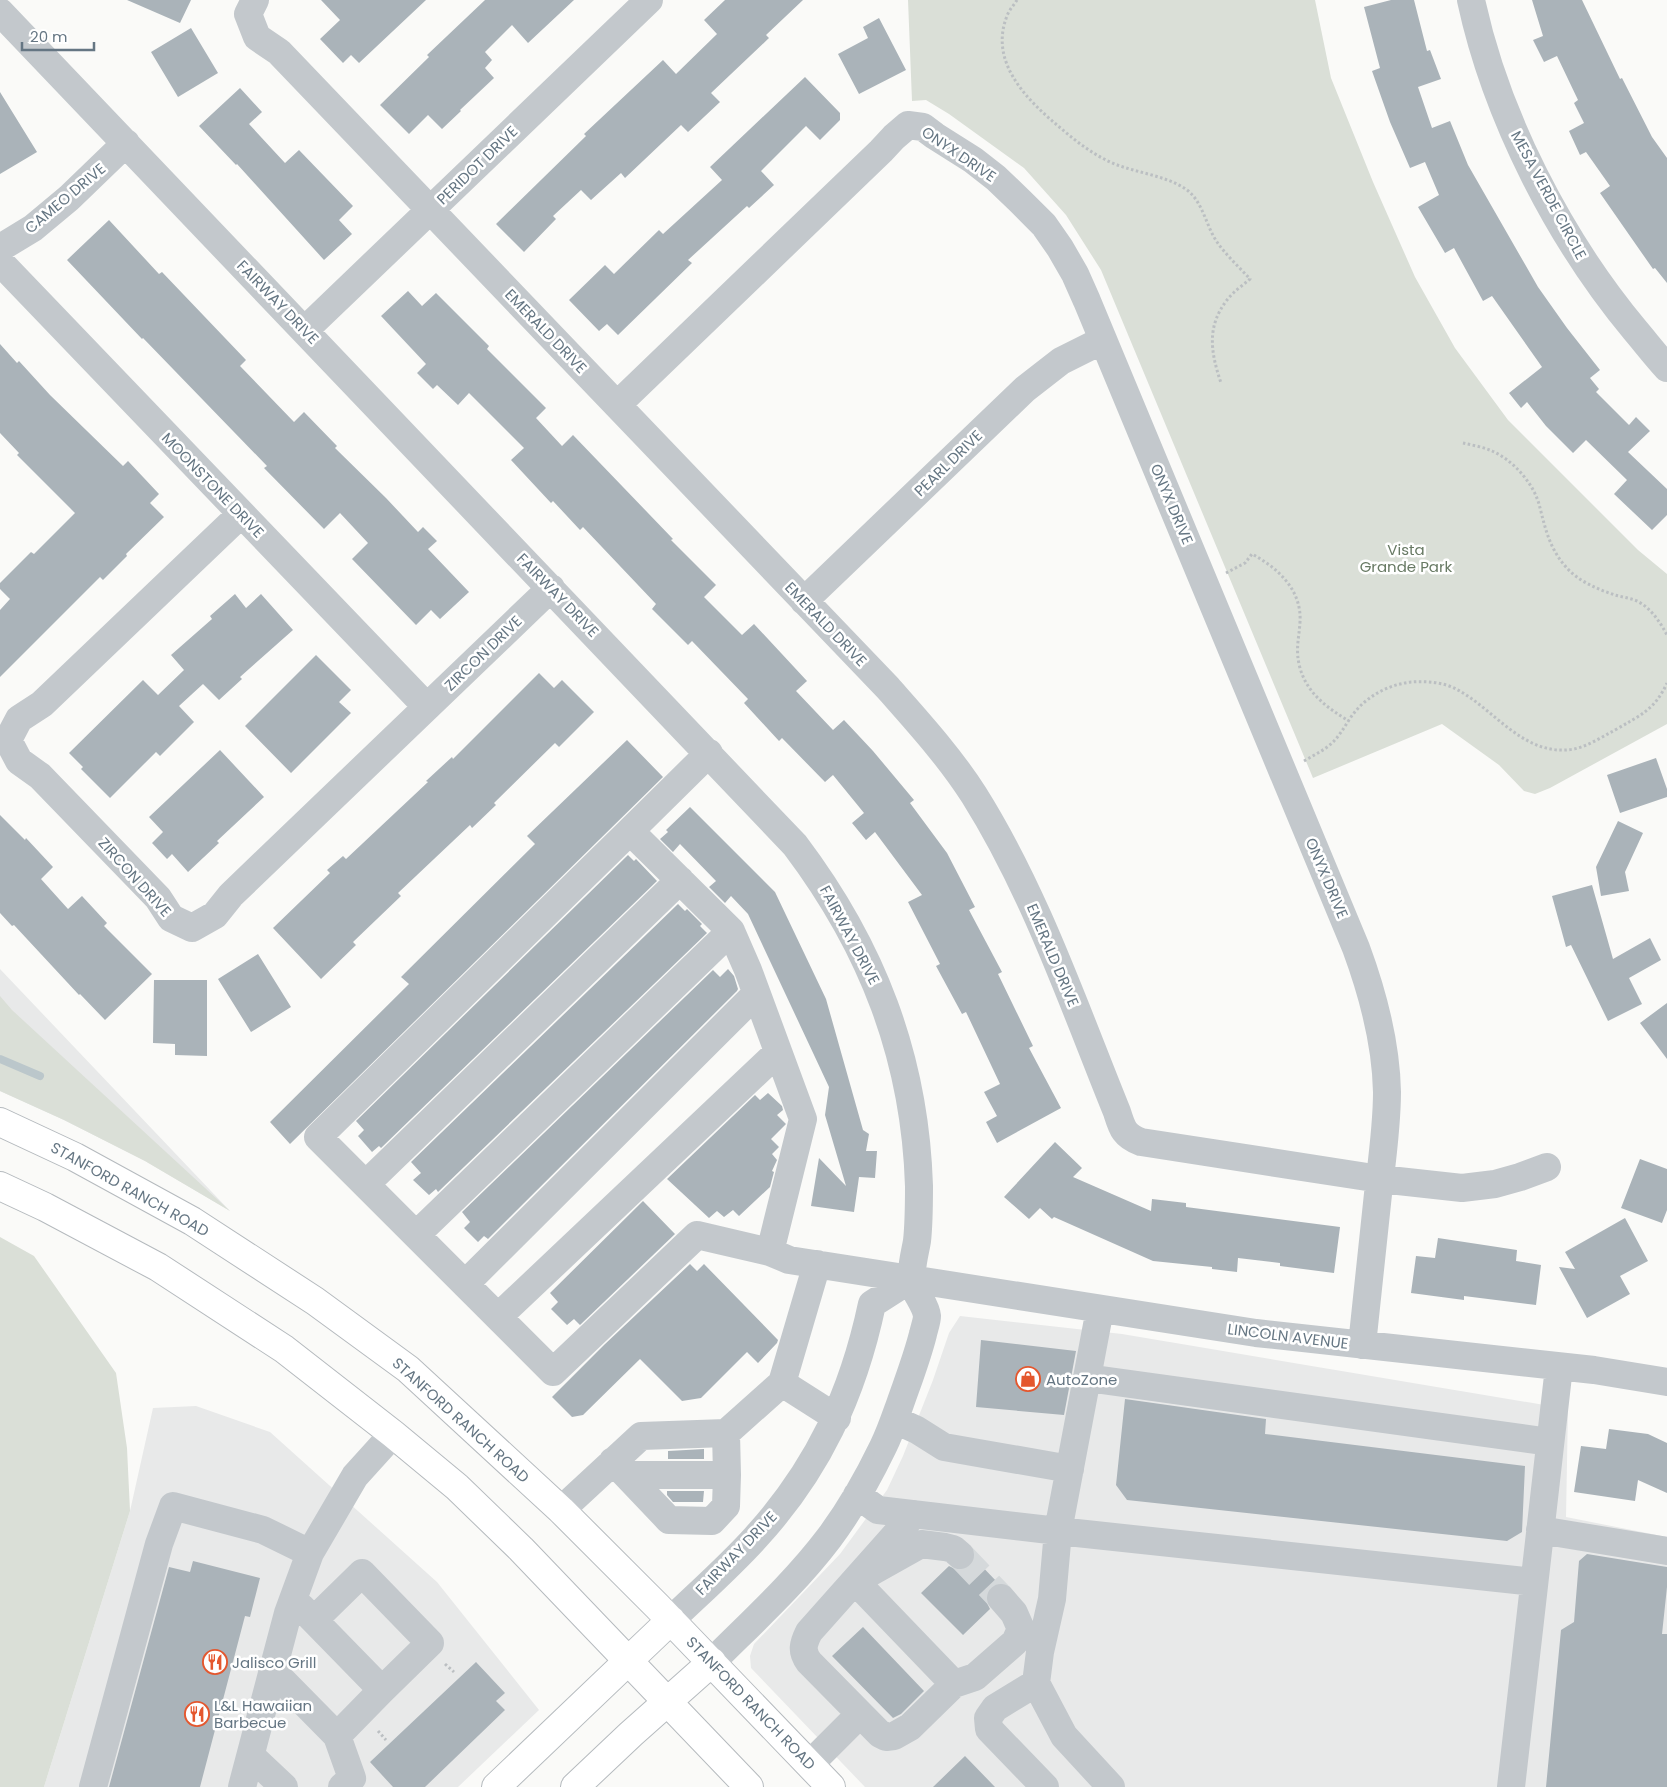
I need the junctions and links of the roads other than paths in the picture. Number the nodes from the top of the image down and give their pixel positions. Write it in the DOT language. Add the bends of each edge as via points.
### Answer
graph roads {
  1 [pos="255,0"];
  2 [pos="649,0"];
  3 [pos="1471,0"];
  4 [pos="0,12"];
  5 [pos="126,143"];
  6 [pos="430,210"];
  7 [pos="0,248"];
  8 [pos="0,262"];
  9 [pos="305,330"];
  10 [pos="1103,340"];
  11 [pos="1667,368"];
  12 [pos="617,405"];
  13 [pos="241,514"];
  14 [pos="551,588"];
  15 [pos="804,601"];
  16 [pos="426,707"];
  17 [pos="709,752"];
  18 [pos="630,831"];
  19 [pos="680,880"];
  20 [pos="731,931"];
  21 [pos="756,994"];
  22 [pos="778,1052"];
  23 [pos="0,1122"];
  24 [pos="1547,1167"];
  25 [pos="1380,1179"];
  26 [pos="366,1184"];
  27 [pos="0,1186"];
  28 [pos="416,1235"];
  29 [pos="770,1252"];
  30 [pos="818,1264"];
  31 [pos="911,1279"];
  32 [pos="465,1284"];
  33 [pos="1100,1309"];
  34 [pos="498,1317"];
  35 [pos="1362,1346"];
  36 [pos="1559,1367"];
  37 [pos="1087,1378"];
  38 [pos="1667,1382"];
  39 [pos="782,1383"];
  40 [pos="836,1418"];
  41 [pos="895,1420"];
  42 [pos="726,1433"];
  43 [pos="393,1434"];
  44 [pos="1550,1442"];
  45 [pos="620,1468"];
  46 [pos="1070,1469"];
  47 [pos="727,1475"];
  48 [pos="857,1495"];
  49 [pos="561,1510"];
  50 [pos="914,1514"];
  51 [pos="1540,1530"];
  52 [pos="1058,1531"];
  53 [pos="1667,1551"];
  54 [pos="310,1553"];
  55 [pos="960,1555"];
  56 [pos="855,1581"];
  57 [pos="1534,1582"];
  58 [pos="1001,1598"];
  59 [pos="293,1599"];
  60 [pos="314,1620"];
  61 [pos="671,1620"];
  62 [pos="628,1661"];
  63 [pos="712,1662"];
  64 [pos="273,1671"];
  65 [pos="1036,1683"];
  66 [pos="954,1684"];
  67 [pos="382,1690"];
  68 [pos="667,1702"];
  69 [pos="859,1715"];
  70 [pos="337,1736"];
  71 [pos="251,1756"];
  72 [pos="810,1764"];
  73 [pos="1106,1785"];
  74 [pos="92,1787"];
  75 [pos="242,1787"];
  76 [pos="284,1787"];
  77 [pos="342,1787"];
  78 [pos="496,1787"];
  79 [pos="575,1787"];
  80 [pos="749,1787"];
  81 [pos="831,1787"];
  82 [pos="1045,1787"];
  83 [pos="1511,1787"];
  1 -- 6 [label="street, EMERALD DRIVE" via="248,14 257,36 279,52"];
  2 -- 6 [label="street, PERIDOT DRIVE"];
  3 -- 11 [label="street, MESA VERDE CIRCLE" via="1507,114 1557,216 1584,262 1622,315"];
  4 -- 5 [label="street, FAIRWAY DRIVE"];
  5 -- 7 [label="street, CAMEO DRIVE" via="34,228"];
  5 -- 9 [label="street, FAIRWAY DRIVE"];
  6 -- 9 [label="street, PERIDOT DRIVE"];
  6 -- 12 [label="street, EMERALD DRIVE"];
  8 -- 13 [label="street, MOONSTONE DRIVE"];
  9 -- 14 [label="street, FAIRWAY DRIVE"];
  10 -- 12 [label="street, ONYX DRIVE" via="1075,274 1044,225 973,160 923,126 908,125"];
  10 -- 15 [label="street, PEARL DRIVE" via="1061,361 1025,389"];
  10 -- 25 [label="street, ONYX DRIVE" via="1368,981 1378,1016 1387,1091"];
  12 -- 15 [label="street, EMERALD DRIVE"];
  13 -- 16 [label="street, MOONSTONE DRIVE"];
  13 -- 16 [label="street, ZIRCON DRIVE" via="42,704 19,719 8,740 19,760 40,776 158,898 171,918 192,928 215,915 231,895"];
  14 -- 16 [label="street, ZIRCON DRIVE"];
  14 -- 17 [label="street, FAIRWAY DRIVE"];
  15 -- 25 [label="street, EMERALD DRIVE" via="916,720 973,793 1039,920 1121,1126 1129,1138"];
  17 -- 18 [label="street"];
  17 -- 31 [label="street, FAIRWAY DRIVE" via="795,845 818,876 861,949 880,992 909,1088 916,1141 918,1224"];
  18 -- 19 [label="street"];
  18 -- 26 [label="street" via="318,1137"];
  19 -- 20 [label="street"];
  19 -- 26 [label="street"];
  20 -- 21 [label="street"];
  20 -- 28 [label="street"];
  21 -- 22 [label="street"];
  21 -- 32 [label="street"];
  22 -- 29 [label="street" via="803,1120"];
  22 -- 34 [label="street"];
  23 -- 49 [label="main road, STANFORD RANCH ROAD" via="75,1157 192,1222 315,1300 408,1368"];
  24 -- 25 [label="street" via="1520,1178 1462,1188"];
  25 -- 35 [label="street, ONYX DRIVE"];
  26 -- 28 [label="street"];
  27 -- 43 [label="main road" via="158,1267 284,1350"];
  28 -- 32 [label="street"];
  29 -- 30 [label="street, LINCOLN AVENUE" via="789,1260"];
  29 -- 34 [label="street, LINCOLN AVENUE" via="696,1235 553,1372"];
  30 -- 31 [label="street, LINCOLN AVENUE"];
  30 -- 39 [label="street"];
  31 -- 33 [label="street, LINCOLN AVENUE"];
  31 -- 40 [label="street, FAIRWAY DRIVE" via="872,1304 859,1357"];
  31 -- 41 [label="street" via="927,1316"];
  32 -- 34 [label="street"];
  33 -- 35 [label="street, LINCOLN AVENUE" via="1265,1335"];
  33 -- 37 [label="street"];
  35 -- 36 [label="street, LINCOLN AVENUE"];
  36 -- 38 [label="street, LINCOLN AVENUE"];
  36 -- 44 [label="street"];
  37 -- 44 [label="street"];
  37 -- 46 [label="street"];
  39 -- 40 [label="street"];
  39 -- 42 [label="street"];
  40 -- 61 [label="street, FAIRWAY DRIVE" via="809,1468 772,1518 736,1558"];
  41 -- 46 [label="street" via="944,1447"];
  41 -- 48 [label="street"];
  42 -- 45 [label="street" via="641,1436"];
  42 -- 47 [label="street"];
  43 -- 54 [label="street" via="355,1476"];
  43 -- 62 [label="main road" via="464,1494 521,1549"];
  44 -- 51 [label="street"];
  45 -- 47 [label="street"];
  45 -- 47 [label="street" via="669,1520 712,1521 726,1506"];
  45 -- 49 [label="street"];
  46 -- 52 [label="street"];
  48 -- 50 [label="street" via="878,1510"];
  48 -- 63 [label="street" via="830,1538 793,1581"];
  49 -- 61 [label="main road, STANFORD RANCH ROAD"];
  50 -- 52 [label="street"];
  50 -- 56 [label="street"];
  51 -- 53 [label="street"];
  51 -- 57 [label="street"];
  52 -- 57 [label="street"];
  52 -- 65 [label="street" via="1052,1599"];
  54 -- 59 [label="street"];
  54 -- 74 [label="street" via="263,1530 173,1506"];
  55 -- 56 [label="street" via="953,1549 921,1544"];
  56 -- 66 [label="street"];
  56 -- 69 [label="street" via="809,1632 802,1647 808,1662"];
  57 -- 83 [label="street"];
  58 -- 66 [label="street" via="1014,1613 1021,1630 1015,1642 975,1677"];
  59 -- 60 [label="street"];
  59 -- 64 [label="street"];
  60 -- 67 [label="street"];
  60 -- 67 [label="street" via="362,1573 424,1636 430,1643"];
  61 -- 62 [label="main road, FAIRWAY DRIVE"];
  61 -- 63 [label="main road, STANFORD RANCH ROAD"];
  62 -- 68 [label="main road"];
  62 -- 78 [label="main road, FAIRWAY DRIVE"];
  63 -- 68 [label="main road"];
  63 -- 72 [label="main road, STANFORD RANCH ROAD"];
  64 -- 70 [label="street"];
  64 -- 71 [label="street"];
  65 -- 73 [label="street" via="1064,1736"];
  65 -- 82 [label="street" via="995,1708 988,1718 989,1729"];
  66 -- 69 [label="street" via="910,1727 894,1736 880,1734"];
  67 -- 70 [label="street"];
  68 -- 79 [label="main road"];
  68 -- 80 [label="main road"];
  69 -- 72 [label="street"];
  70 -- 77 [label="street" via="352,1778"];
  71 -- 75 [label="street"];
  71 -- 76 [label="street"];
  72 -- 81 [label="main road, STANFORD RANCH ROAD"];
}
